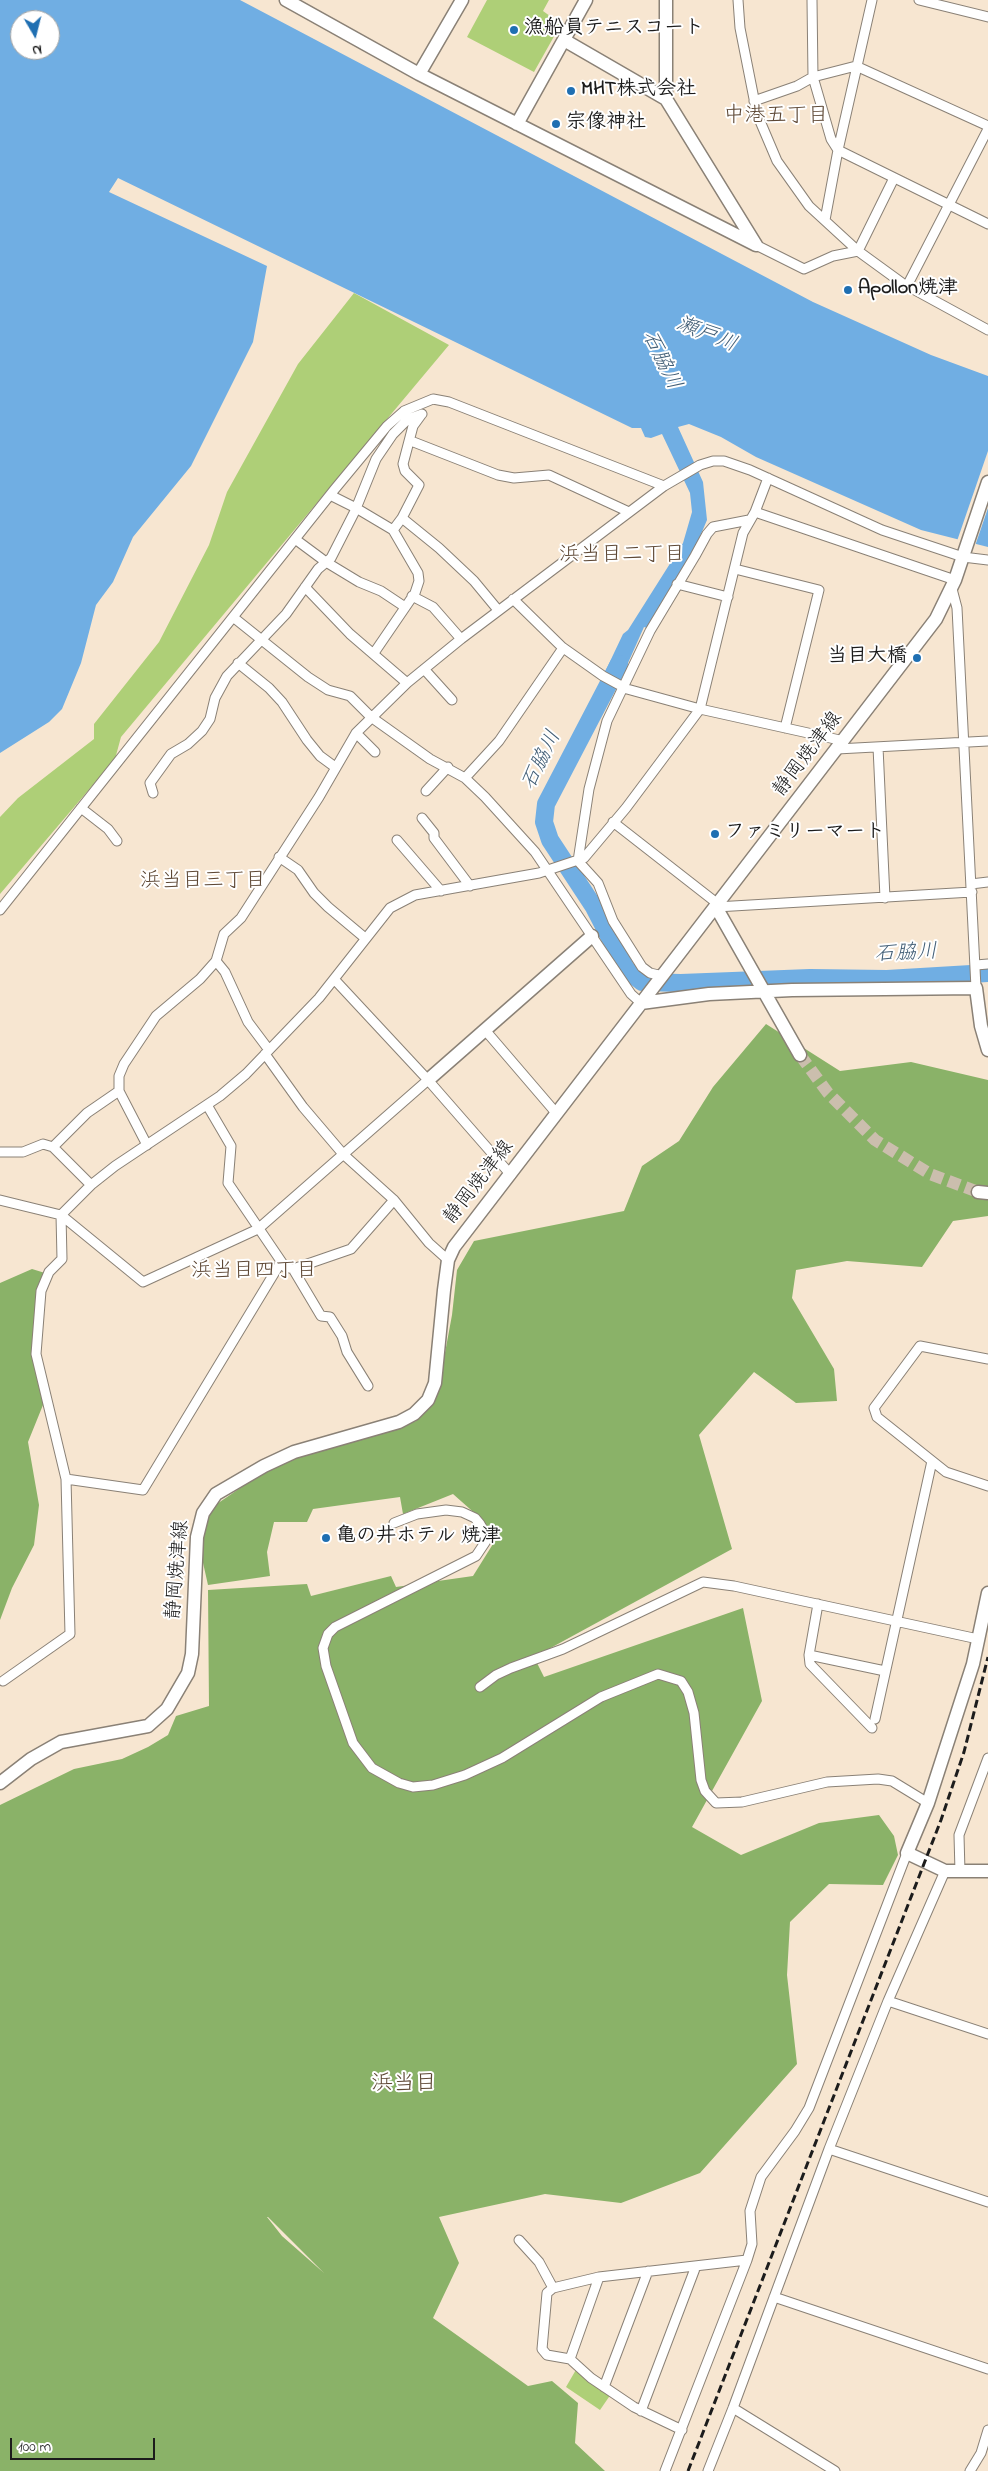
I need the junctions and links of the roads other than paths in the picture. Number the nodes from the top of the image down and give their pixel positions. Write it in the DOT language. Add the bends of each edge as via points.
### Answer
graph roads {
  1 [pos="286,0"];
  2 [pos="462,0"];
  3 [pos="586,0"];
  4 [pos="666,0"];
  5 [pos="738,0"];
  6 [pos="812,0"];
  7 [pos="872,0"];
  8 [pos="920,0"];
  9 [pos="988,17"];
  10 [pos="564,40"];
  11 [pos="856,66"];
  12 [pos="420,74"];
  13 [pos="813,77"];
  14 [pos="666,99"];
  15 [pos="754,101"];
  16 [pos="517,124"];
  17 [pos="988,127"];
  18 [pos="838,150"];
  19 [pos="894,178"];
  20 [pos="950,205"];
  21 [pos="825,220"];
  22 [pos="988,224"];
  23 [pos="756,245"];
  24 [pos="858,251"];
  25 [pos="907,286"];
  26 [pos="988,330"];
  27 [pos="434,399"];
  28 [pos="422,414"];
  29 [pos="410,441"];
  30 [pos="768,478"];
  31 [pos="988,482"];
  32 [pos="664,486"];
  33 [pos="330,495"];
  34 [pos="356,508"];
  35 [pos="629,512"];
  36 [pos="755,512"];
  37 [pos="402,518"];
  38 [pos="749,520"];
  39 [pos="393,530"];
  40 [pos="295,539"];
  41 [pos="964,554"];
  42 [pos="988,560"];
  43 [pos="326,562"];
  44 [pos="735,569"];
  45 [pos="677,584"];
  46 [pos="954,584"];
  47 [pos="305,587"];
  48 [pos="412,596"];
  49 [pos="728,597"];
  50 [pos="513,599"];
  51 [pos="405,607"];
  52 [pos="498,610"];
  53 [pos="233,617"];
  54 [pos="461,639"];
  55 [pos="261,640"];
  56 [pos="564,648"];
  57 [pos="374,653"];
  58 [pos="238,663"];
  59 [pos="424,669"];
  60 [pos="407,683"];
  61 [pos="622,687"];
  62 [pos="452,700"];
  63 [pos="700,708"];
  64 [pos="372,717"];
  65 [pos="785,728"];
  66 [pos="356,733"];
  67 [pos="988,741"];
  68 [pos="963,743"];
  69 [pos="840,745"];
  70 [pos="878,747"];
  71 [pos="375,752"];
  72 [pos="448,767"];
  73 [pos="335,768"];
  74 [pos="465,778"];
  75 [pos="426,791"];
  76 [pos="153,793"];
  77 [pos="81,808"];
  78 [pos="422,818"];
  79 [pos="613,822"];
  80 [pos="397,840"];
  81 [pos="117,842"];
  82 [pos="279,857"];
  83 [pos="578,861"];
  84 [pos="546,871"];
  85 [pos="988,882"];
  86 [pos="470,886"];
  87 [pos="971,888"];
  88 [pos="441,891"];
  89 [pos="886,898"];
  90 [pos="717,906"];
  91 [pos="0,910"];
  92 [pos="592,936"];
  93 [pos="365,938"];
  94 [pos="216,961"];
  95 [pos="988,964"];
  96 [pos="976,965"];
  97 [pos="662,977"];
  98 [pos="334,979"];
  99 [pos="976,988"];
  100 [pos="763,989"];
  101 [pos="645,998"];
  102 [pos="486,1030"];
  103 [pos="988,1050"];
  104 [pos="267,1052"];
  105 [pos="800,1055"];
  106 [pos="428,1080"];
  107 [pos="119,1091"];
  108 [pos="207,1105"];
  109 [pos="557,1114"];
  110 [pos="147,1145"];
  111 [pos="53,1147"];
  112 [pos="0,1152"];
  113 [pos="343,1154"];
  114 [pos="511,1175"];
  115 [pos="91,1185"];
  116 [pos="0,1200"];
  117 [pos="394,1200"];
  118 [pos="62,1215"];
  119 [pos="258,1229"];
  120 [pos="448,1260"];
  121 [pos="281,1262"];
  122 [pos="293,1269"];
  123 [pos="988,1359"];
  124 [pos="368,1386"];
  125 [pos="932,1461"];
  126 [pos="66,1479"];
  127 [pos="988,1486"];
  128 [pos="394,1524"];
  129 [pos="988,1593"];
  130 [pos="818,1604"];
  131 [pos="896,1621"];
  132 [pos="978,1639"];
  133 [pos="809,1655"];
  134 [pos="885,1671"];
  135 [pos="3,1681"];
  136 [pos="480,1688"];
  137 [pos="988,1758"];
  138 [pos="0,1783"];
  139 [pos="928,1804"];
  140 [pos="907,1853"];
  141 [pos="945,1871"];
  142 [pos="988,1871"];
  143 [pos="960,1872"];
  144 [pos="888,2000"];
  145 [pos="988,2034"];
  146 [pos="829,2149"];
  147 [pos="988,2202"];
  148 [pos="519,2240"];
  149 [pos="747,2260"];
  150 [pos="696,2266"];
  151 [pos="648,2271"];
  152 [pos="599,2277"];
  153 [pos="553,2288"];
  154 [pos="774,2297"];
  155 [pos="570,2360"];
  156 [pos="988,2369"];
  157 [pos="604,2387"];
  158 [pos="733,2408"];
  159 [pos="641,2411"];
  160 [pos="682,2430"];
  161 [pos="988,2430"];
  162 [pos="666,2471"];
  163 [pos="708,2471"];
  164 [pos="835,2471"];
  165 [pos="970,2471"];
  1 -- 12 [label="street"];
  2 -- 12 [label="street"];
  3 -- 10 [label="street"];
  4 -- 14 [label="street"];
  5 -- 15 [label="street"];
  6 -- 13 [label="street"];
  7 -- 11 [label="street"];
  8 -- 9 [label="street"];
  10 -- 14 [label="street"];
  10 -- 16 [label="street"];
  11 -- 13 [label="street"];
  11 -- 17 [label="street"];
  11 -- 18 [label="street"];
  12 -- 16 [label="street"];
  13 -- 15 [label="street"];
  13 -- 18 [label="street"];
  14 -- 23 [label="street"];
  15 -- 21 [label="street" via="777,161 809,206"];
  16 -- 23 [label="street"];
  17 -- 20 [label="street"];
  18 -- 19 [label="street"];
  18 -- 21 [label="street"];
  19 -- 20 [label="street"];
  19 -- 24 [label="street"];
  20 -- 22 [label="street"];
  20 -- 25 [label="street"];
  21 -- 24 [label="street"];
  23 -- 24 [label="street" via="804,269 833,256"];
  24 -- 25 [label="street"];
  25 -- 26 [label="street"];
  27 -- 28 [label="street"];
  27 -- 32 [label="street" via="472,409"];
  27 -- 33 [label="street" via="404,411 387,426"];
  28 -- 29 [label="street" via="413,426"];
  28 -- 34 [label="street" via="408,419 384,447"];
  29 -- 35 [label="street" via="498,475 514,478 549,476"];
  29 -- 37 [label="street" via="403,464 405,471 419,485"];
  30 -- 32 [label="street" via="724,461 712,461"];
  30 -- 36 [label="street"];
  30 -- 41 [label="street" via="882,530"];
  31 -- 41 [label="street, 静岡焼津線"];
  32 -- 35 [label="street"];
  33 -- 34 [label="street"];
  33 -- 40 [label="street"];
  34 -- 39 [label="street"];
  34 -- 43 [label="street"];
  35 -- 50 [label="street"];
  36 -- 38 [label="street"];
  36 -- 46 [label="street"];
  37 -- 39 [label="street"];
  37 -- 52 [label="street" via="474,581"];
  38 -- 44 [label="street"];
  38 -- 45 [label="street" via="714,527"];
  39 -- 48 [label="street" via="418,573 419,581"];
  40 -- 43 [label="street"];
  40 -- 53 [label="street"];
  41 -- 42 [label="street"];
  41 -- 46 [label="street, 静岡焼津線"];
  43 -- 47 [label="street"];
  43 -- 51 [label="street"];
  44 -- 49 [label="street"];
  44 -- 65 [label="street" via="819,590"];
  45 -- 49 [label="street"];
  45 -- 61 [label="street"];
  46 -- 68 [label="street"];
  46 -- 69 [label="street, 静岡焼津線" via="936,619"];
  47 -- 55 [label="street" via="286,614"];
  47 -- 57 [label="street"];
  48 -- 51 [label="street"];
  48 -- 54 [label="street" via="433,607"];
  49 -- 63 [label="street"];
  50 -- 52 [label="street"];
  50 -- 56 [label="street"];
  51 -- 57 [label="street"];
  52 -- 54 [label="street"];
  53 -- 55 [label="street"];
  53 -- 77 [label="street"];
  54 -- 59 [label="street"];
  55 -- 58 [label="street"];
  55 -- 64 [label="street" via="308,678 328,690 350,696"];
  56 -- 61 [label="street"];
  56 -- 74 [label="street" via="499,741"];
  57 -- 60 [label="street"];
  58 -- 73 [label="street" via="282,702 307,740"];
  58 -- 76 [label="street" via="215,698 210,719 202,731 171,754 150,783"];
  59 -- 60 [label="street"];
  59 -- 62 [label="street"];
  60 -- 64 [label="street"];
  61 -- 63 [label="street"];
  61 -- 83 [label="street" via="598,750"];
  63 -- 65 [label="street"];
  63 -- 79 [label="street"];
  64 -- 66 [label="street"];
  64 -- 72 [label="street" via="430,759"];
  65 -- 69 [label="street"];
  66 -- 71 [label="street"];
  66 -- 73 [label="street"];
  67 -- 68 [label="street"];
  68 -- 70 [label="street"];
  68 -- 87 [label="street"];
  69 -- 70 [label="street"];
  69 -- 90 [label="street, 静岡焼津線"];
  70 -- 89 [label="street"];
  72 -- 74 [label="street"];
  72 -- 75 [label="street"];
  73 -- 82 [label="street"];
  74 -- 84 [label="street" via="520,833"];
  77 -- 81 [label="street" via="108,829"];
  77 -- 91 [label="street"];
  78 -- 86 [label="street"];
  79 -- 83 [label="street"];
  79 -- 90 [label="street"];
  80 -- 88 [label="street"];
  82 -- 93 [label="street" via="298,870 328,907"];
  82 -- 94 [label="street" via="241,918 224,934"];
  83 -- 84 [label="street"];
  83 -- 97 [label="street" via="598,883 613,921 642,967"];
  84 -- 86 [label="street"];
  84 -- 92 [label="street"];
  85 -- 87 [label="street"];
  86 -- 88 [label="street"];
  87 -- 89 [label="street"];
  87 -- 96 [label="street"];
  88 -- 93 [label="street" via="404,899 382,916"];
  89 -- 90 [label="street"];
  90 -- 97 [label="street, 静岡焼津線"];
  90 -- 100 [label="street"];
  92 -- 101 [label="street" via="631,994"];
  92 -- 102 [label="street"];
  93 -- 98 [label="street"];
  94 -- 104 [label="street"];
  94 -- 107 [label="street" via="156,1016 124,1064 119,1076"];
  95 -- 96 [label="street"];
  96 -- 99 [label="street"];
  97 -- 101 [label="street, 静岡焼津線"];
  98 -- 104 [label="street"];
  98 -- 106 [label="street"];
  99 -- 100 [label="street"];
  99 -- 103 [label="street"];
  100 -- 101 [label="street"];
  100 -- 105 [label="street"];
  101 -- 109 [label="street, 静岡焼津線"];
  102 -- 106 [label="street"];
  102 -- 109 [label="street"];
  104 -- 108 [label="street" via="246,1074"];
  104 -- 113 [label="street" via="303,1108"];
  106 -- 113 [label="street"];
  106 -- 114 [label="street"];
  107 -- 110 [label="street"];
  107 -- 111 [label="street" via="87,1113"];
  108 -- 110 [label="street"];
  108 -- 119 [label="street" via="231,1146 228,1183"];
  109 -- 114 [label="street, 静岡焼津線"];
  110 -- 115 [label="street"];
  111 -- 112 [label="street" via="43,1144 23,1152"];
  111 -- 115 [label="street"];
  113 -- 117 [label="street"];
  113 -- 119 [label="street"];
  114 -- 120 [label="street, 静岡焼津線" via="454,1247"];
  115 -- 118 [label="street"];
  116 -- 118 [label="street"];
  117 -- 120 [label="street" via="428,1243"];
  117 -- 122 [label="street" via="351,1249"];
  118 -- 119 [label="street" via="143,1282"];
  118 -- 126 [label="street" via="62,1259 44,1280 36,1354"];
  119 -- 121 [label="street"];
  120 -- 138 [label="street, 静岡焼津線" via="435,1384 428,1400 400,1422 294,1452 264,1466 216,1494 202,1513 197,1537 192,1654 188,1673 167,1709 148,1726 61,1742 31,1759"];
  121 -- 122 [label="street"];
  121 -- 126 [label="street" via="142,1490"];
  122 -- 124 [label="street" via="320,1316 330,1317"];
  123 -- 125 [label="street" via="920,1346 874,1408 877,1417"];
  125 -- 127 [label="street" via="946,1472"];
  125 -- 131 [label="street"];
  126 -- 135 [label="street" via="70,1634"];
  128 -- 139 [label="street" via="417,1514 446,1510 462,1512 480,1524 486,1541 476,1556 335,1627 328,1634 323,1648 326,1666 354,1743 372,1768 399,1783 414,1787 432,1785 465,1775 502,1758 601,1697 658,1674 681,1682 688,1692 694,1713 701,1780 705,1791 716,1803 742,1802 827,1782 878,1779 892,1781"];
  129 -- 132 [label="street"];
  130 -- 131 [label="street"];
  130 -- 133 [label="street"];
  130 -- 136 [label="street" via="703,1582 563,1649 496,1675"];
  131 -- 132 [label="street"];
  131 -- 134 [label="street"];
  132 -- 139 [label="street"];
  133 -- 134 [label="street"];
  133 -- 134 [label="street" via="810,1664 873,1723"];
  137 -- 143 [label="street" via="959,1835"];
  139 -- 140 [label="street"];
  140 -- 141 [label="street"];
  140 -- 149 [label="street" via="809,2108 761,2177 750,2211 752,2244"];
  141 -- 143 [label="street"];
  141 -- 144 [label="street"];
  142 -- 143 [label="street"];
  144 -- 145 [label="street"];
  144 -- 146 [label="street"];
  146 -- 147 [label="street"];
  146 -- 154 [label="street"];
  148 -- 153 [label="street" via="539,2262"];
  149 -- 150 [label="street"];
  149 -- 160 [label="street"];
  150 -- 151 [label="street"];
  150 -- 159 [label="street"];
  151 -- 152 [label="street"];
  151 -- 157 [label="street"];
  152 -- 153 [label="street"];
  152 -- 155 [label="street"];
  153 -- 155 [label="street" via="547,2293 544,2304 542,2349 547,2356"];
  154 -- 156 [label="street"];
  154 -- 158 [label="street"];
  155 -- 157 [label="street"];
  157 -- 159 [label="street"];
  158 -- 163 [label="street"];
  158 -- 164 [label="street"];
  159 -- 160 [label="street"];
  160 -- 162 [label="street"];
  161 -- 165 [label="street" via="981,2453"];
}
